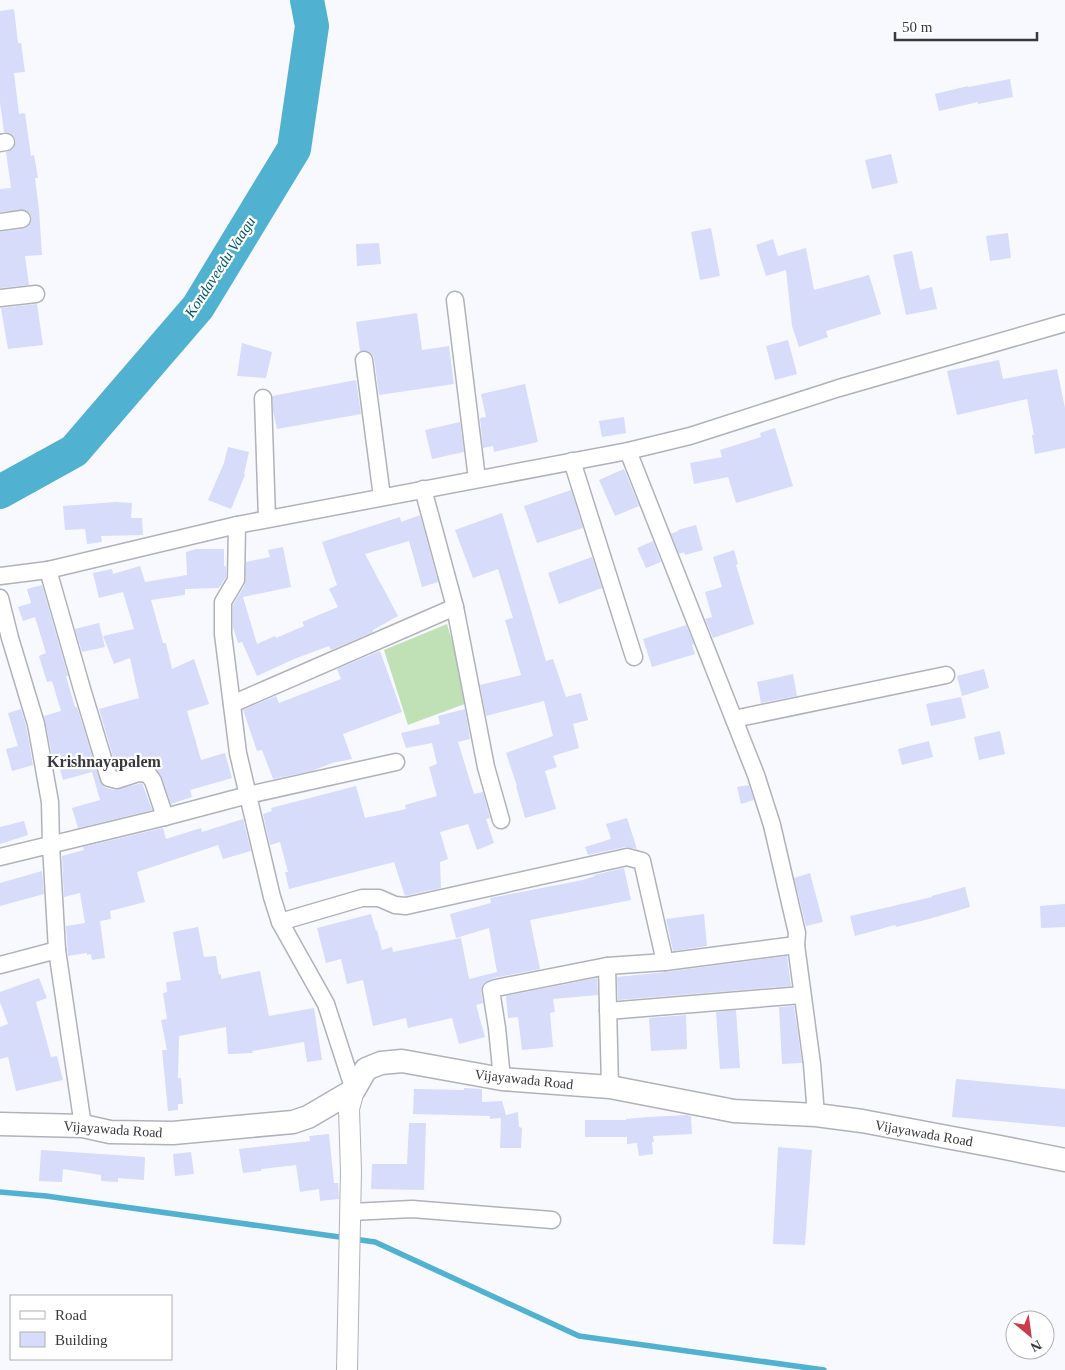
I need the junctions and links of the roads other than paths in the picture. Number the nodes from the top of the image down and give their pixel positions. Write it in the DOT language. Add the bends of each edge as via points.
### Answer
graph roads {
  1 [pos="22,219"];
  2 [pos="0,222"];
  3 [pos="36,294"];
  4 [pos="0,298"];
  5 [pos="455,300"];
  6 [pos="1065,322"];
  7 [pos="364,360"];
  8 [pos="263,398"];
  9 [pos="628,451"];
  10 [pos="572,462"];
  11 [pos="477,479"];
  12 [pos="423,489"];
  13 [pos="382,497"];
  14 [pos="267,519"];
  15 [pos="237,525"];
  16 [pos="48,570"];
  17 [pos="0,576"];
  18 [pos="0,598"];
  19 [pos="455,607"];
  20 [pos="5,641"];
  21 [pos="634,657"];
  22 [pos="946,675"];
  23 [pos="232,704"];
  24 [pos="734,719"];
  25 [pos="396,762"];
  26 [pos="248,795"];
  27 [pos="165,817"];
  28 [pos="501,820"];
  29 [pos="51,845"];
  30 [pos="0,857"];
  31 [pos="280,922"];
  32 [pos="796,946"];
  33 [pos="57,950"];
  34 [pos="665,962"];
  35 [pos="0,965"];
  36 [pos="607,966"];
  37 [pos="802,995"];
  38 [pos="608,1011"];
  39 [pos="502,1078"];
  40 [pos="610,1088"];
  41 [pos="354,1090"];
  42 [pos="816,1115"];
  43 [pos="0,1124"];
  44 [pos="83,1126"];
  45 [pos="1065,1160"];
  46 [pos="350,1216"];
  47 [pos="552,1220"];
  48 [pos="347,1370"];
  1 -- 2 [label="street"];
  3 -- 4 [label="street"];
  5 -- 11 [label="street"];
  6 -- 9 [label="street" via="839,388 690,436"];
  7 -- 13 [label="street"];
  8 -- 14 [label="street"];
  9 -- 10 [label="street"];
  9 -- 24 [label="street"];
  10 -- 11 [label="street"];
  10 -- 21 [label="street"];
  11 -- 12 [label="street"];
  12 -- 13 [label="street"];
  12 -- 19 [label="street"];
  13 -- 14 [label="street"];
  14 -- 15 [label="street"];
  15 -- 16 [label="street"];
  15 -- 23 [label="street" via="236,580 223,602 223,634"];
  16 -- 17 [label="street"];
  16 -- 27 [label="street" via="109,778 117,780 139,773 148,774"];
  18 -- 20 [label="street"];
  19 -- 23 [label="street"];
  19 -- 28 [label="street" via="486,767"];
  20 -- 29 [label="street" via="36,724 50,802"];
  22 -- 24 [label="street"];
  23 -- 26 [label="street" via="238,753"];
  24 -- 32 [label="street" via="772,825 797,933"];
  25 -- 26 [label="street"];
  26 -- 27 [label="street"];
  26 -- 31 [label="street"];
  27 -- 29 [label="street"];
  29 -- 30 [label="street"];
  29 -- 33 [label="street"];
  31 -- 34 [label="street" via="362,898 379,898 406,906 627,857 642,861"];
  31 -- 41 [label="street" via="326,1004"];
  32 -- 34 [label="street"];
  32 -- 37 [label="street"];
  33 -- 35 [label="street"];
  33 -- 44 [label="street"];
  34 -- 36 [label="street"];
  36 -- 38 [label="street"];
  36 -- 39 [label="street" via="491,990"];
  37 -- 38 [label="street"];
  37 -- 42 [label="street"];
  38 -- 40 [label="street"];
  39 -- 40 [label="main road, Vijayawada Road"];
  39 -- 41 [label="main road, Vijayawada Road" via="402,1061 380,1063 366,1069"];
  40 -- 42 [label="main road, Vijayawada Road" via="734,1111"];
  41 -- 44 [label="main road, Vijayawada Road" via="308,1117 293,1122 173,1133 110,1132"];
  41 -- 46 [label="street" via="349,1109"];
  42 -- 45 [label="main road, Vijayawada Road"];
  43 -- 44 [label="main road, Vijayawada Road"];
  46 -- 47 [label="street" via="412,1209"];
  46 -- 48 [label="street"];
}
